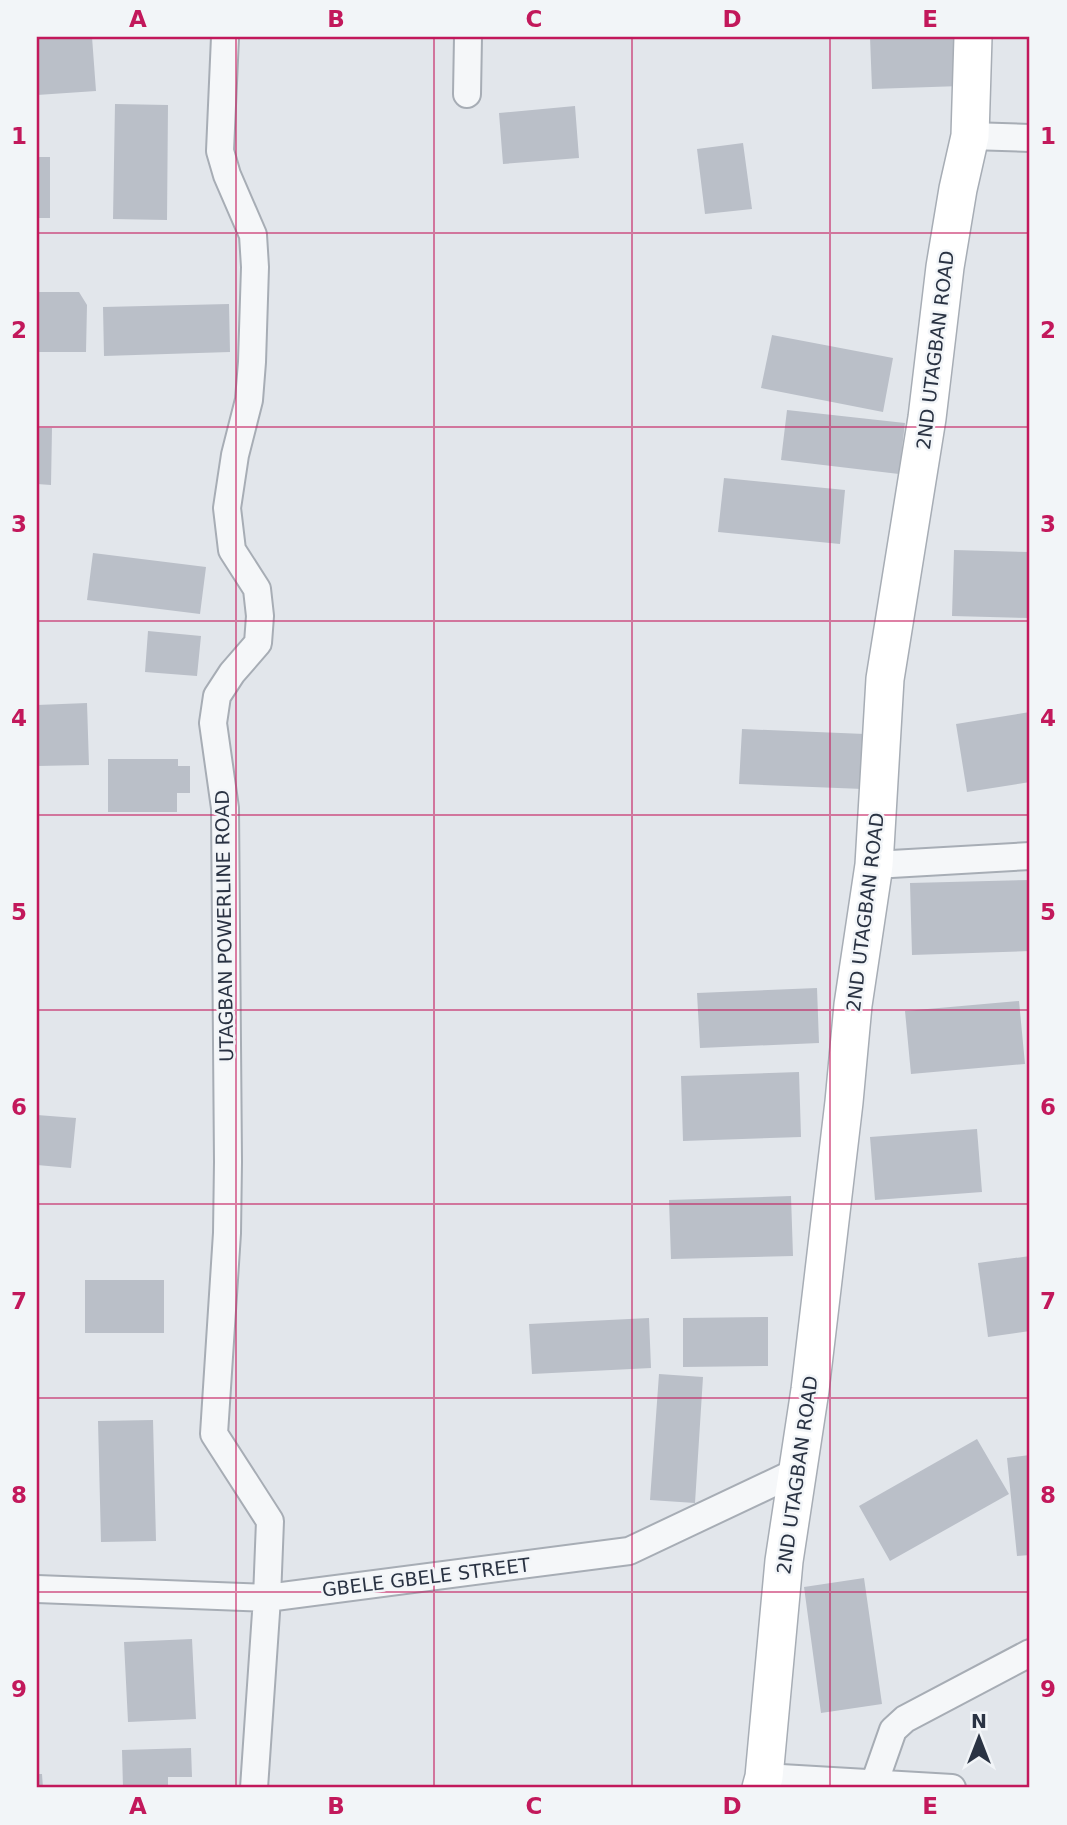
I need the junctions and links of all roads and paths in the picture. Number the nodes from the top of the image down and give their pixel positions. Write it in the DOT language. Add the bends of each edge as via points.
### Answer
graph roads {
  1 [pos="225,37"];
  2 [pos="468,37"];
  3 [pos="973,37"];
  4 [pos="467,94"];
  5 [pos="970,136"];
  6 [pos="1030,138"];
  7 [pos="1030,856"];
  8 [pos="874,865"];
  9 [pos="797,1471"];
  10 [pos="37,1589"];
  11 [pos="267,1598"];
  12 [pos="1030,1653"];
  13 [pos="762,1783"];
  14 [pos="874,1784"];
  15 [pos="254,1788"];
  16 [pos="952,1788"];
  1 -- 11 [label="street, UTAGBAN POWERLINE ROAD" via="220,151 253,234 255,267 248,400 227,508 232,550 257,589 260,616 258,643 216,696 213,723 225,808 229,1161 214,1434 270,1521"];
  2 -- 4 [label="street"];
  3 -- 5 [label="street, 2ND UTAGBAN ROAD"];
  5 -- 6 [label="street"];
  5 -- 8 [label="street, 2ND UTAGBAN ROAD" via="945,267 927,418 885,679"];
  7 -- 8 [label="street"];
  8 -- 9 [label="street, 2ND UTAGBAN ROAD"];
  9 -- 11 [label="street, GBELE GBELE STREET" via="629,1551"];
  9 -- 13 [label="street, 2ND UTAGBAN ROAD"];
  10 -- 11 [label="street, GBELE GBELE STREET"];
  11 -- 15 [label="street, UTAGBAN POWERLINE ROAD"];
  12 -- 14 [label="street" via="905,1719 894,1730"];
  13 -- 14 [label="street"];
  14 -- 16 [label="street"];
}
